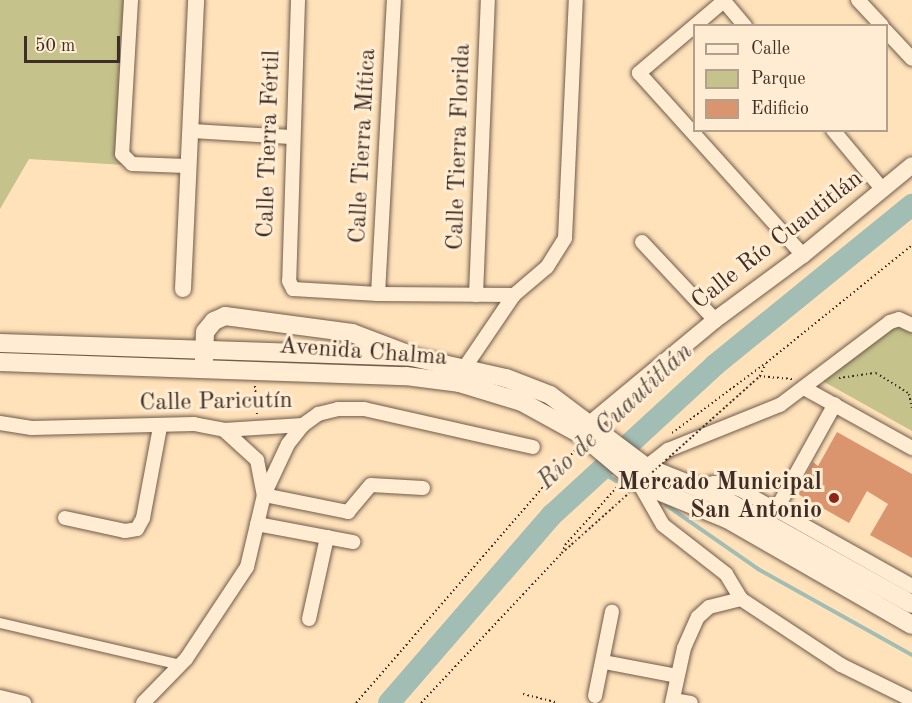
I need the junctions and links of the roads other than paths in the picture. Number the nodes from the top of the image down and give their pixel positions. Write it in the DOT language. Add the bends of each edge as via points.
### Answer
graph roads {
  1 [pos="131,0"];
  2 [pos="196,0"];
  3 [pos="298,0"];
  4 [pos="394,0"];
  5 [pos="488,0"];
  6 [pos="576,0"];
  7 [pos="702,0"];
  8 [pos="858,0"];
  9 [pos="721,3"];
  10 [pos="696,24"];
  11 [pos="743,24"];
  12 [pos="880,24"];
  13 [pos="693,27"];
  14 [pos="888,33"];
  15 [pos="912,59"];
  16 [pos="191,131"];
  17 [pos="835,132"];
  18 [pos="292,137"];
  19 [pos="912,165"];
  20 [pos="187,166"];
  21 [pos="883,190"];
  22 [pos="642,242"];
  23 [pos="803,255"];
  24 [pos="183,289"];
  25 [pos="378,294"];
  26 [pos="476,295"];
  27 [pos="514,295"];
  28 [pos="715,320"];
  29 [pos="906,322"];
  30 [pos="0,344"];
  31 [pos="203,348"];
  32 [pos="412,357"];
  33 [pos="0,362"];
  34 [pos="465,367"];
  35 [pos="204,369"];
  36 [pos="808,384"];
  37 [pos="835,404"];
  38 [pos="0,423"];
  39 [pos="303,425"];
  40 [pos="160,426"];
  41 [pos="224,430"];
  42 [pos="588,431"];
  43 [pos="533,447"];
  44 [pos="912,448"];
  45 [pos="629,468"];
  46 [pos="693,487"];
  47 [pos="423,488"];
  48 [pos="264,495"];
  49 [pos="776,510"];
  50 [pos="65,518"];
  51 [pos="257,524"];
  52 [pos="327,537"];
  53 [pos="352,542"];
  54 [pos="912,585"];
  55 [pos="741,599"];
  56 [pos="912,604"];
  57 [pos="612,612"];
  58 [pos="309,619"];
  59 [pos="0,623"];
  60 [pos="912,625"];
  61 [pos="604,662"];
  62 [pos="180,665"];
  63 [pos="677,676"];
  64 [pos="595,696"];
  65 [pos="0,697"];
  66 [pos="912,700"];
  67 [pos="673,701"];
  68 [pos="24,703"];
  69 [pos="143,703"];
  70 [pos="691,703"];
  1 -- 20 [label="street" via="122,154 132,164"];
  2 -- 16 [label="street"];
  3 -- 18 [label="street, Calle Tierra Fértil"];
  4 -- 25 [label="street, Calle Tierra Mítica"];
  5 -- 26 [label="street, Calle Tierra Florida"];
  6 -- 27 [label="street" via="565,238 547,267"];
  7 -- 9 [label="street"];
  8 -- 12 [label="street"];
  9 -- 10 [label="street"];
  9 -- 11 [label="street"];
  13 -- 23 [label="street" via="639,72"];
  14 -- 15 [label="street"];
  16 -- 18 [label="street"];
  16 -- 20 [label="street"];
  17 -- 21 [label="street"];
  18 -- 25 [label="street, Calle Tierra Fértil" via="289,281 293,289"];
  19 -- 21 [label="street, Calle Río Cuautitlán"];
  20 -- 24 [label="street"];
  21 -- 23 [label="street, Calle Río Cuautitlán"];
  22 -- 28 [label="street"];
  23 -- 28 [label="street, Calle Río Cuautitlán"];
  25 -- 26 [label="street"];
  26 -- 27 [label="street"];
  27 -- 34 [label="street"];
  28 -- 42 [label="street, Calle Río Cuautitlán"];
  29 -- 36 [label="street"];
  30 -- 31 [label="main road, Avenida Chalma"];
  31 -- 32 [label="main road, Avenida Chalma"];
  31 -- 32 [label="main road" via="205,332 225,316 352,333"];
  31 -- 35 [label="main road"];
  32 -- 34 [label="main road, Avenida Chalma"];
  33 -- 35 [label="main road, Avenida Chalma"];
  34 -- 42 [label="main road, Avenida Chalma" via="550,395"];
  35 -- 42 [label="main road, Avenida Chalma" via="406,376 459,383 522,402"];
  36 -- 37 [label="street"];
  36 -- 45 [label="street" via="754,418"];
  37 -- 44 [label="street"];
  37 -- 49 [label="street"];
  38 -- 40 [label="street, Calle Paricutín" via="32,428"];
  39 -- 41 [label="street, Calle Paricutín"];
  39 -- 43 [label="street, Calle Paricutín" via="318,414 338,408 364,409"];
  39 -- 48 [label="street" via="288,444"];
  40 -- 41 [label="street, Calle Paricutín" via="194,424"];
  40 -- 50 [label="street" via="143,518 137,529 125,531"];
  41 -- 48 [label="street" via="257,460"];
  42 -- 45 [label="main road, Avenida Chalma"];
  45 -- 46 [label="main road, Avenida Chalma"];
  45 -- 55 [label="street" via="663,525 726,574"];
  45 -- 60 [label="main road, Avenida Chalma"];
  46 -- 49 [label="street" via="725,484"];
  46 -- 56 [label="main road, Avenida Chalma" via="716,495"];
  47 -- 48 [label="street" via="371,485 348,512"];
  48 -- 51 [label="street"];
  49 -- 54 [label="street"];
  51 -- 52 [label="street"];
  51 -- 62 [label="street" via="247,567"];
  52 -- 53 [label="street"];
  52 -- 58 [label="street"];
  55 -- 63 [label="street" via="709,607 698,617"];
  55 -- 66 [label="street" via="841,665"];
  57 -- 61 [label="street"];
  59 -- 62 [label="street"];
  61 -- 63 [label="street"];
  61 -- 64 [label="street"];
  62 -- 69 [label="street"];
  63 -- 67 [label="street"];
  65 -- 68 [label="street"];
  67 -- 70 [label="street"];
}
